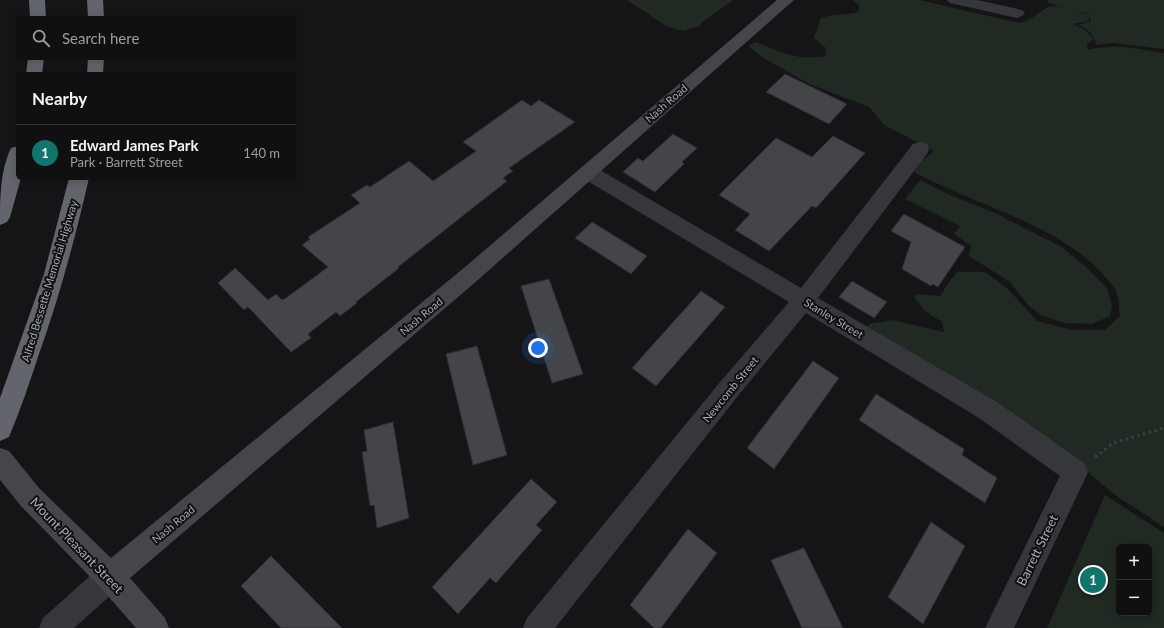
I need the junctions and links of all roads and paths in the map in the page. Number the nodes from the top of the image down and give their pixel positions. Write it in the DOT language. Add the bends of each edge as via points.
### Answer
graph roads {
  1 [pos="38,0"];
  2 [pos="95,0"];
  3 [pos="786,0"];
  4 [pos="955,0"];
  5 [pos="1018,12"];
  6 [pos="38,16"];
  7 [pos="96,16"];
  8 [pos="36,60"];
  9 [pos="96,60"];
  10 [pos="34,72"];
  11 [pos="95,72"];
  12 [pos="920,149"];
  13 [pos="16,160"];
  14 [pos="588,172"];
  15 [pos="79,180"];
  16 [pos="0,217"];
  17 [pos="804,300"];
  18 [pos="1164,428"];
  19 [pos="0,429"];
  20 [pos="0,460"];
  21 [pos="1075,472"];
  22 [pos="110,577"];
  23 [pos="53,628"];
  24 [pos="155,628"];
  25 [pos="537,628"];
  26 [pos="999,628"];
  1 -- 6 [label="highway"];
  2 -- 7 [label="highway"];
  3 -- 14 [label="main road, Nash Road"];
  4 -- 5 [label="street"];
  8 -- 10 [label="highway"];
  9 -- 11 [label="highway"];
  12 -- 17 [label="street, Newcomb Street"];
  13 -- 16 [label="highway"];
  14 -- 17 [label="street, Stanley Street"];
  14 -- 22 [label="main road, Nash Road" via="472,273"];
  15 -- 19 [label="highway, Alfred Bessette Memorial Highway" via="42,315"];
  17 -- 21 [label="street, Stanley Street" via="988,410"];
  17 -- 25 [label="street, Newcomb Street"];
  18 -- 21 [label="path" via="1113,443"];
  20 -- 22 [label="main road, Mount Pleasant Street" via="30,497"];
  21 -- 26 [label="street, Barrett Street"];
  22 -- 23 [label="street, Nash Road"];
  22 -- 24 [label="main road, Mount Pleasant Street"];
}
